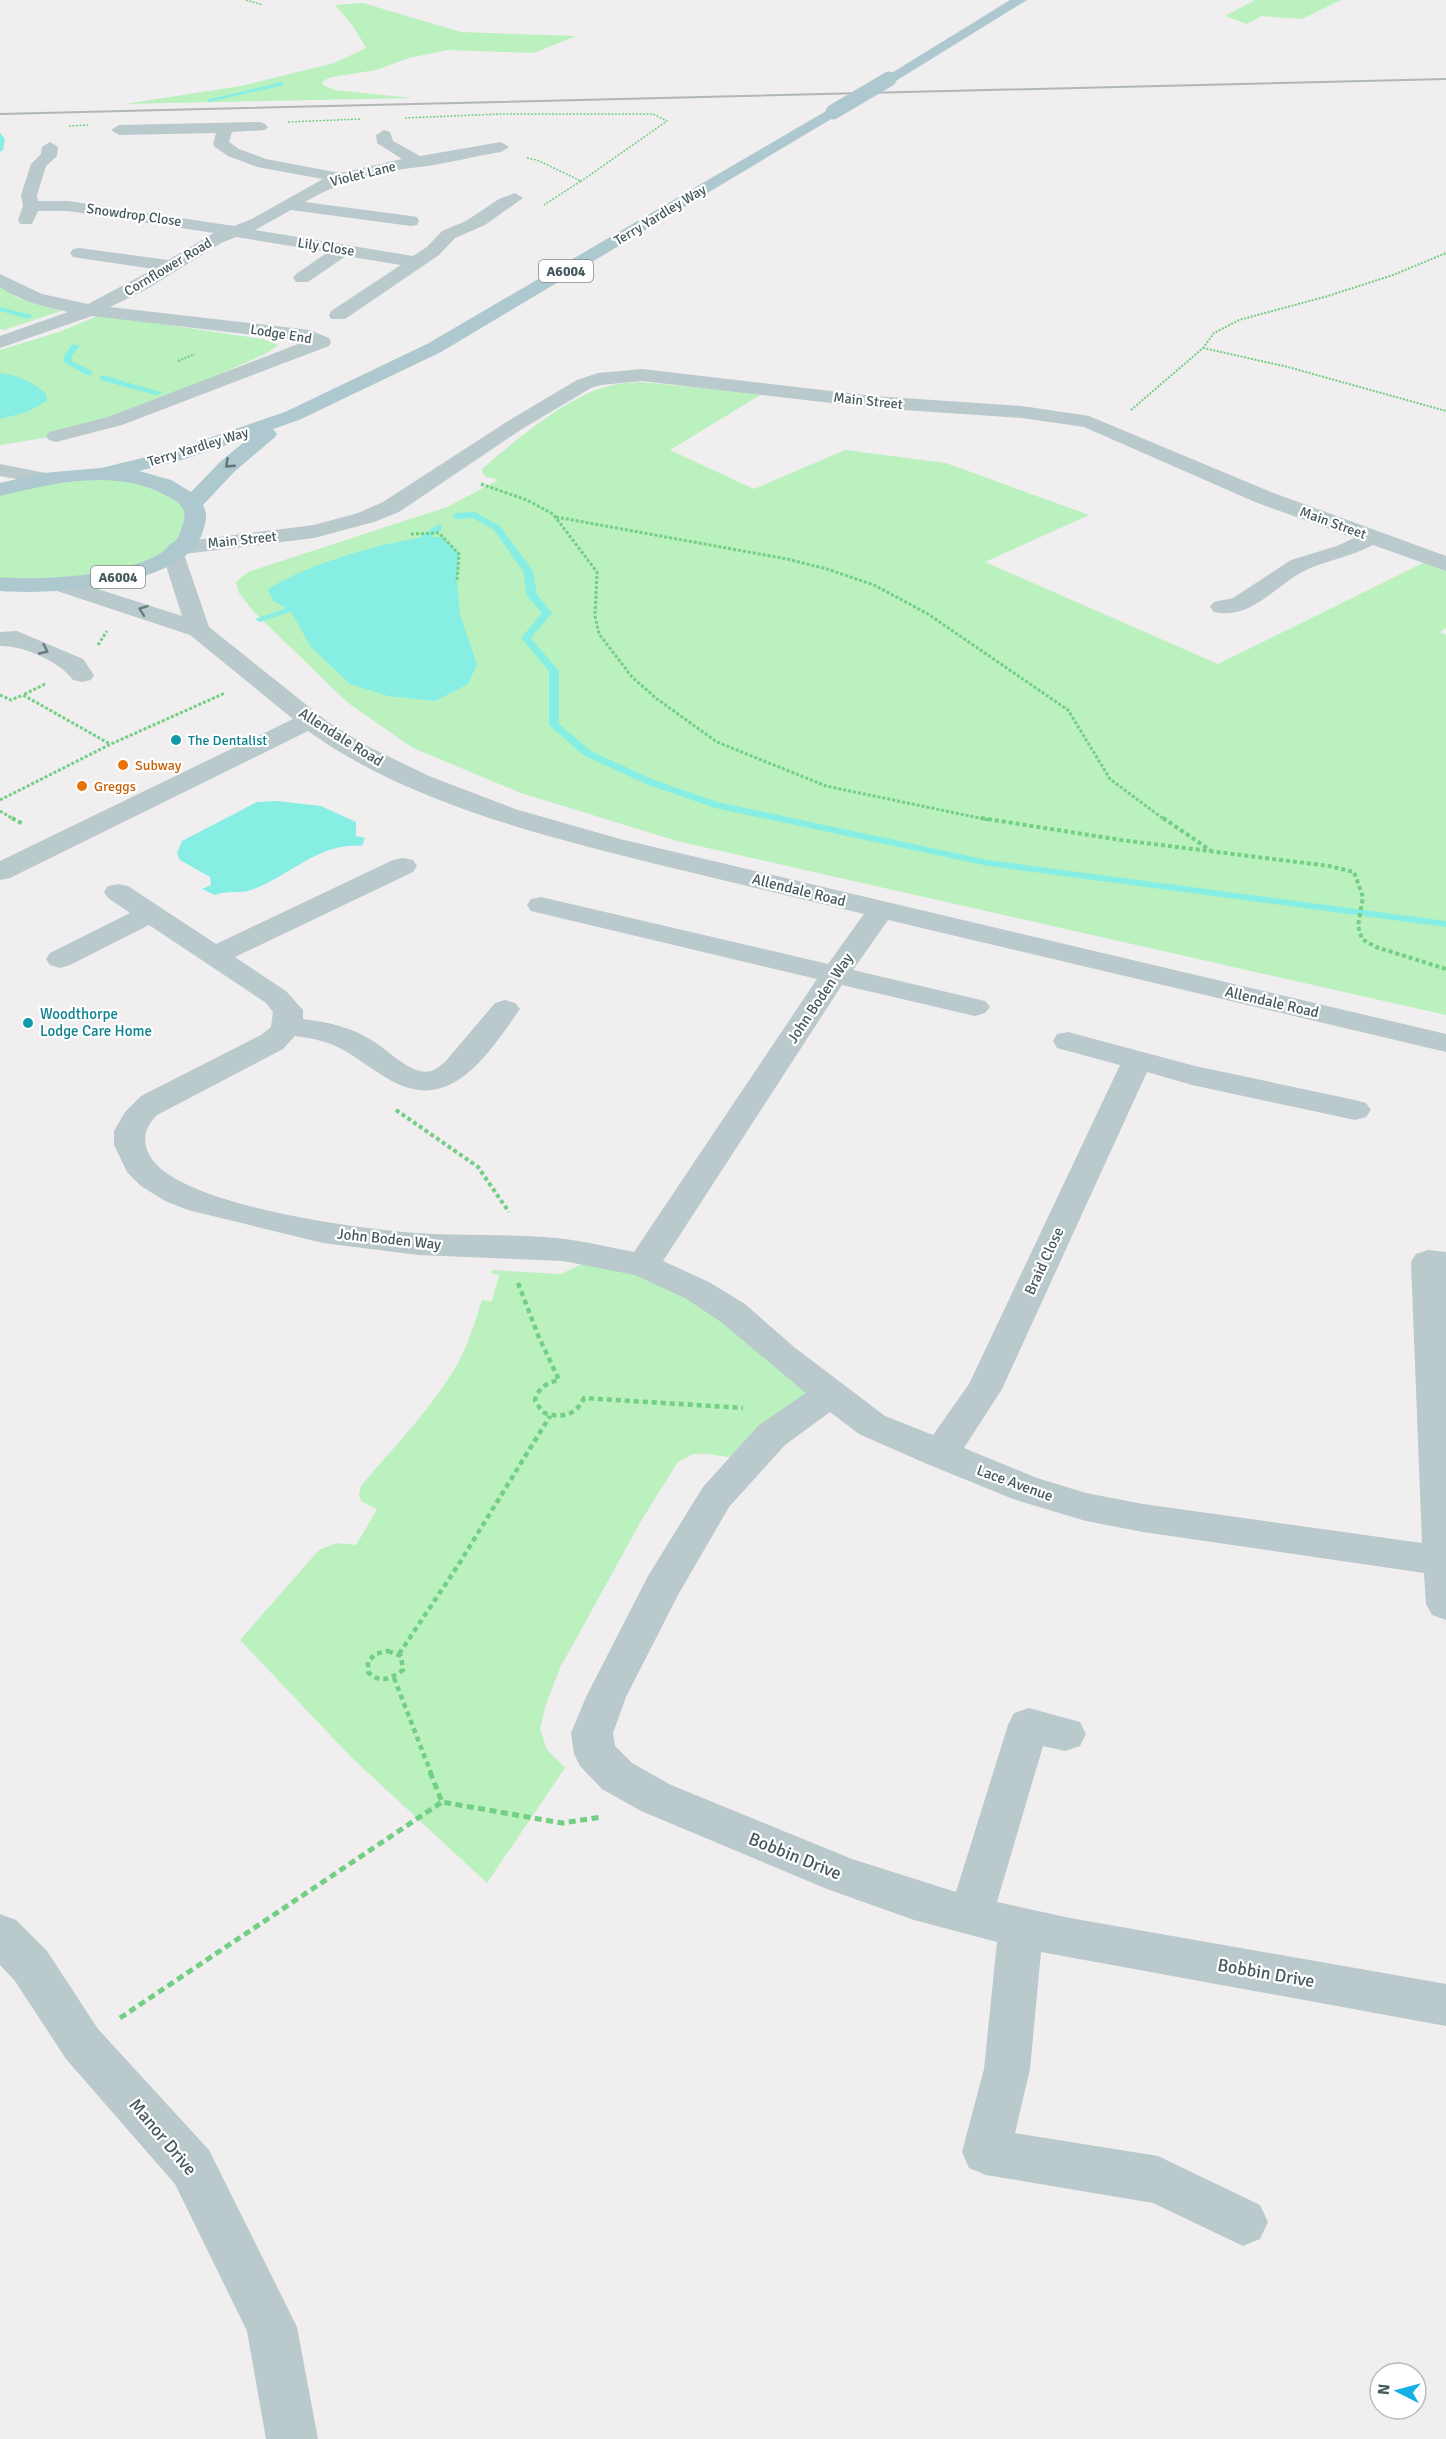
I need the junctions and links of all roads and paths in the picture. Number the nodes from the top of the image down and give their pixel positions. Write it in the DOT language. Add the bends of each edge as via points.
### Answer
graph roads {
  1 [pos="246,0"];
  2 [pos="1020,0"];
  3 [pos="263,5"];
  4 [pos="405,118"];
  5 [pos="370,119"];
  6 [pos="285,122"];
  7 [pos="91,125"];
  8 [pos="66,126"];
  9 [pos="260,127"];
  10 [pos="226,129"];
  11 [pos="119,130"];
  12 [pos="384,135"];
  13 [pos="50,147"];
  14 [pos="517,154"];
  15 [pos="419,162"];
  16 [pos="340,178"];
  17 [pos="580,182"];
  18 [pos="515,198"];
  19 [pos="288,205"];
  20 [pos="411,221"];
  21 [pos="235,232"];
  22 [pos="344,250"];
  23 [pos="79,252"];
  24 [pos="1446,253"];
  25 [pos="416,262"];
  26 [pos="170,266"];
  27 [pos="302,278"];
  28 [pos="0,279"];
  29 [pos="91,310"];
  30 [pos="338,315"];
  31 [pos="0,342"];
  32 [pos="1203,348"];
  33 [pos="1446,411"];
  34 [pos="292,416"];
  35 [pos="1106,429"];
  36 [pos="56,436"];
  37 [pos="0,470"];
  38 [pos="447,472"];
  39 [pos="102,474"];
  40 [pos="44,478"];
  41 [pos="0,490"];
  42 [pos="206,514"];
  43 [pos="555,517"];
  44 [pos="304,532"];
  45 [pos="411,533"];
  46 [pos="1372,537"];
  47 [pos="176,550"];
  48 [pos="1446,564"];
  49 [pos="457,581"];
  50 [pos="0,584"];
  51 [pos="64,586"];
  52 [pos="39,587"];
  53 [pos="0,593"];
  54 [pos="1222,607"];
  55 [pos="198,630"];
  56 [pos="0,639"];
  57 [pos="82,675"];
  58 [pos="0,695"];
  59 [pos="23,695"];
  60 [pos="217,696"];
  61 [pos="310,720"];
  62 [pos="0,800"];
  63 [pos="1212,851"];
  64 [pos="403,866"];
  65 [pos="0,872"];
  66 [pos="118,892"];
  67 [pos="541,905"];
  68 [pos="880,910"];
  69 [pos="149,914"];
  70 [pos="215,956"];
  71 [pos="60,959"];
  72 [pos="1446,969"];
  73 [pos="834,975"];
  74 [pos="975,1007"];
  75 [pos="505,1009"];
  76 [pos="287,1026"];
  77 [pos="1068,1041"];
  78 [pos="1446,1043"];
  79 [pos="1137,1061"];
  80 [pos="388,1105"];
  81 [pos="1354,1110"];
  82 [pos="514,1248"];
  83 [pos="1446,1264"];
  84 [pos="643,1265"];
  85 [pos="817,1403"];
  86 [pos="550,1416"];
  87 [pos="940,1454"];
  88 [pos="1442,1561"];
  89 [pos="1446,1604"];
  90 [pos="399,1654"];
  91 [pos="394,1678"];
  92 [pos="1065,1734"];
  93 [pos="656,1798"];
  94 [pos="442,1802"];
  95 [pos="971,1916"];
  96 [pos="1022,1927"];
  97 [pos="0,1934"];
  98 [pos="1446,2005"];
  99 [pos="82,2044"];
  100 [pos="1243,2222"];
  101 [pos="292,2439"];
  1 -- 3 [label="path"];
  2 -- 34 [label="main road, Terry Yardley Way / A6004, bridge" via="434,348"];
  4 -- 17 [label="path" via="644,114 667,121"];
  5 -- 6 [label="path"];
  7 -- 8 [label="path"];
  9 -- 10 [label="street"];
  10 -- 11 [label="street"];
  10 -- 16 [label="street" via="221,144 230,151 265,163"];
  12 -- 15 [label="street" via="385,142"];
  13 -- 21 [label="street, Snowdrop Close" via="49,156 39,164 29,207 68,206"];
  14 -- 15 [label="street, Violet Lane" via="497,142"];
  15 -- 16 [label="street, Violet Lane"];
  16 -- 19 [label="street, Violet Lane"];
  18 -- 25 [label="street" via="503,202 478,222 457,229"];
  19 -- 20 [label="street"];
  19 -- 21 [label="street, Violet Lane"];
  21 -- 22 [label="street, Lily Close"];
  21 -- 26 [label="street, Cornflower Road" via="215,238"];
  22 -- 25 [label="street, Lily Close"];
  22 -- 27 [label="street"];
  23 -- 26 [label="street"];
  24 -- 32 [label="path" via="1393,275 1239,320 1214,333"];
  25 -- 30 [label="street"];
  26 -- 29 [label="street, Cornflower Road"];
  28 -- 29 [label="street, Lodge End" via="33,296"];
  29 -- 31 [label="street, Cornflower Road"];
  29 -- 36 [label="street, Lodge End" via="310,336 322,342 115,421"];
  32 -- 33 [label="path"];
  32 -- 35 [label="path"];
  34 -- 39 [label="main road, Terry Yardley Way / A6004" via="178,455"];
  34 -- 42 [label="main road, Terry Yardley Way / A6004, one-way" via="215,477"];
  35 -- 38 [label="street, Main Street" via="1089,422 1022,412 874,402 642,375 584,384"];
  35 -- 46 [label="street, Main Street" via="1263,497"];
  37 -- 40 [label="street"];
  38 -- 43 [label="path" via="528,500"];
  38 -- 44 [label="street, Main Street" via="370,517"];
  39 -- 40 [label="main road, A6004"];
  39 -- 42 [label="main road, A6004" via="165,486"];
  40 -- 41 [label="main road, A6004"];
  42 -- 44 [label="street, Main Street"];
  42 -- 47 [label="main road, A6004" via="196,518 193,533"];
  43 -- 63 [label="path" via="787,559 874,585 928,614 1068,710 1110,778"];
  43 -- 63 [label="path" via="597,572 595,616 599,634 632,677 717,742 826,786 867,796 991,820"];
  44 -- 47 [label="street, Main Street"];
  45 -- 49 [label="path" via="439,533 459,554"];
  46 -- 48 [label="street, Main Street"];
  46 -- 54 [label="street" via="1345,551 1299,565 1240,604"];
  47 -- 51 [label="main road, A6004" via="145,568 111,579"];
  47 -- 55 [label="street"];
  50 -- 52 [label="main road, A6004"];
  51 -- 52 [label="main road, A6004"];
  55 -- 51 [label="street, Allendale Road, one-way"];
  52 -- 53 [label="main road, A6004"];
  55 -- 61 [label="street, Allendale Road"];
  56 -- 57 [label="street, one-way" via="17,638 74,664"];
  58 -- 59 [label="path" via="11,700"];
  60 -- 62 [label="path"];
  61 -- 65 [label="street"];
  61 -- 68 [label="street, Allendale Road" via="395,770 506,815"];
  63 -- 72 [label="path" via="1354,872 1363,897 1358,926 1362,939"];
  64 -- 70 [label="street"];
  66 -- 69 [label="street"];
  67 -- 73 [label="street"];
  68 -- 73 [label="street, John Boden Way"];
  68 -- 78 [label="street, Allendale Road"];
  69 -- 70 [label="street"];
  69 -- 71 [label="street"];
  70 -- 76 [label="street" via="276,997 288,1010"];
  73 -- 74 [label="street"];
  73 -- 84 [label="street, John Boden Way"];
  75 -- 76 [label="street" via="461,1063 447,1076 428,1082 411,1080 351,1040 321,1030"];
  76 -- 82 [label="street, John Boden Way" via="272,1042 139,1113 129,1130 128,1141 144,1172 171,1191 201,1203 308,1229 416,1244"];
  77 -- 79 [label="street"];
  79 -- 81 [label="street"];
  79 -- 87 [label="street, Braid Close" via="984,1389"];
  80 -- 82 [label="path" via="478,1167 516,1228"];
  82 -- 84 [label="street, John Boden Way" via="562,1250"];
  82 -- 86 [label="path" via="514,1270 559,1380 544,1385 536,1394 537,1405"];
  83 -- 88 [label="street" via="1428,1262"];
  84 -- 85 [label="street, Lace Avenue" via="697,1290 733,1313 782,1356"];
  85 -- 86 [label="path" via="584,1398 573,1413"];
  85 -- 87 [label="street, Lace Avenue"];
  85 -- 93 [label="street, Bobbin Drive" via="772,1435 716,1497 662,1587 598,1713 592,1732 595,1754 616,1776"];
  86 -- 90 [label="path"];
  87 -- 88 [label="street, Lace Avenue" via="1026,1490 1086,1507"];
  88 -- 89 [label="street"];
  90 -- 91 [label="path" via="404,1666"];
  90 -- 91 [label="path" via="375,1654 366,1668 376,1679"];
  91 -- 94 [label="path"];
  92 -- 95 [label="street" via="1029,1725"];
  93 -- 94 [label="path" via="638,1808 562,1823"];
  93 -- 95 [label="street, Bobbin Drive" via="842,1875"];
  94 -- 99 [label="path"];
  95 -- 96 [label="street, Bobbin Drive"];
  96 -- 98 [label="street, Bobbin Drive"];
  96 -- 100 [label="street" via="1007,2069 986,2152 1158,2180"];
  97 -- 99 [label="street, Manor Drive" via="31,1966"];
  99 -- 101 [label="street, Manor Drive" via="192,2167 272,2327"];
}
